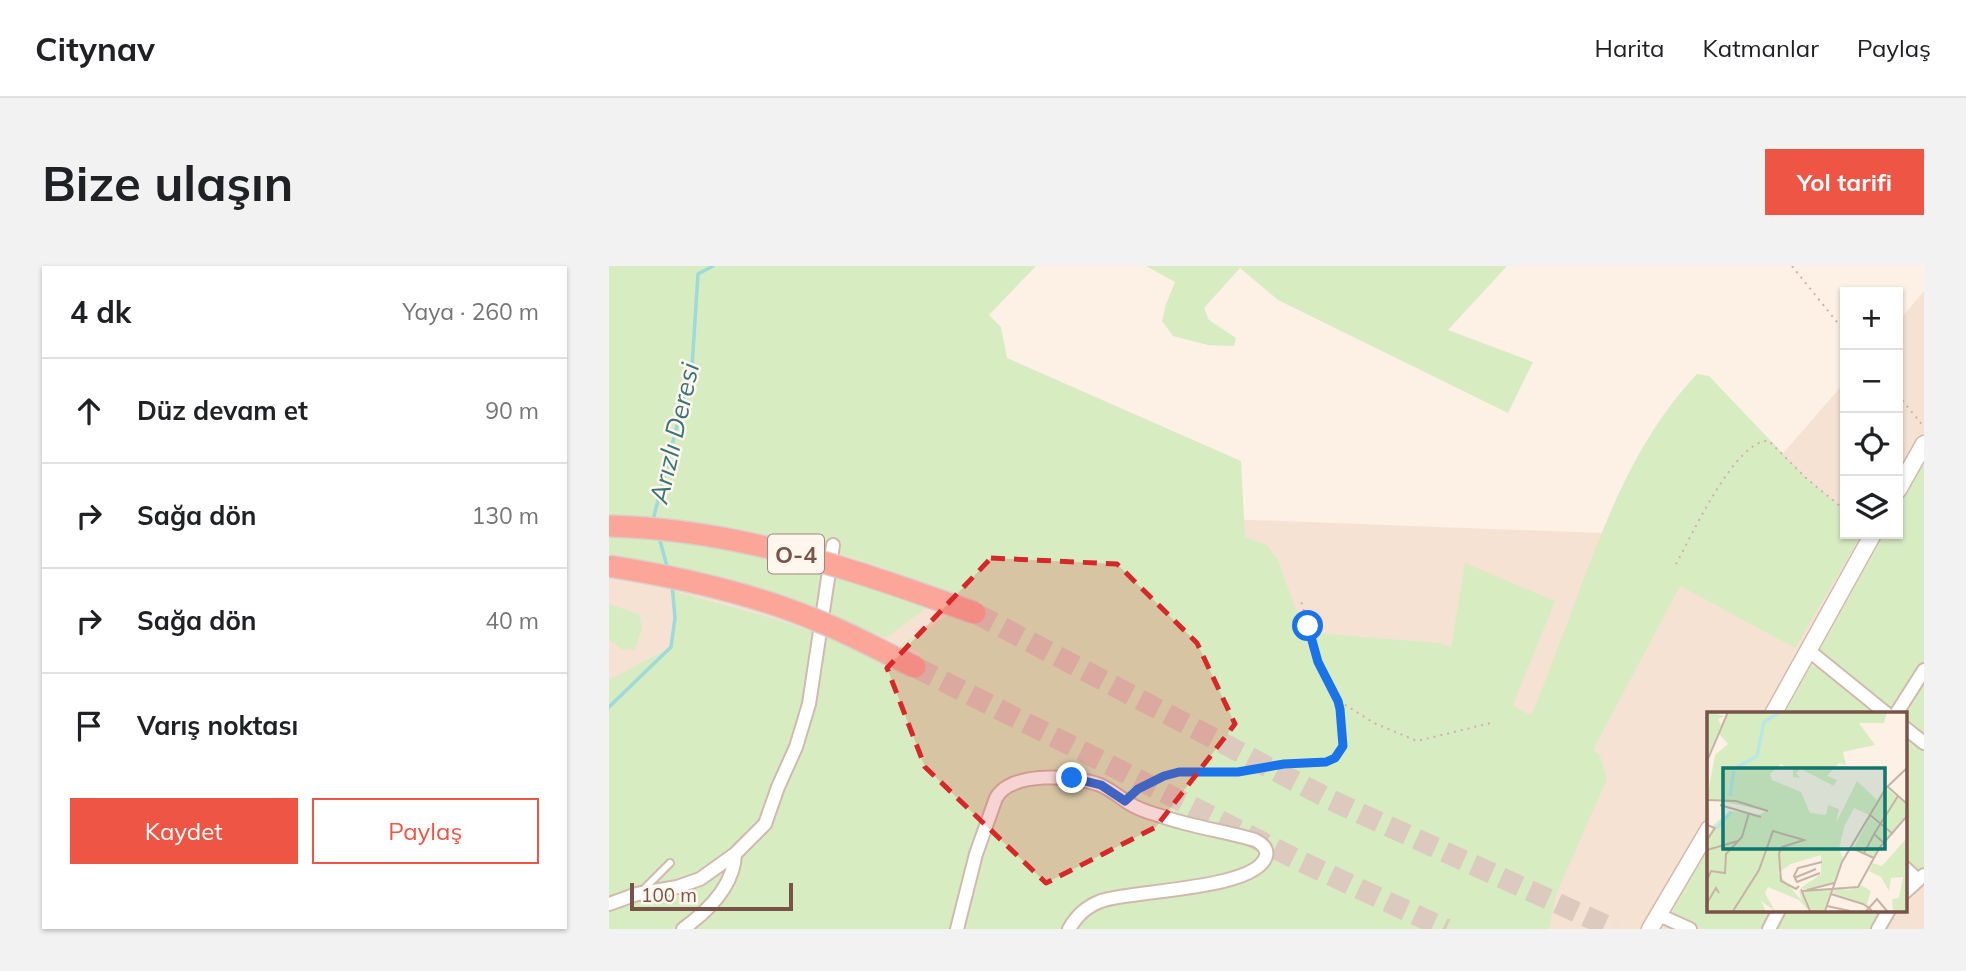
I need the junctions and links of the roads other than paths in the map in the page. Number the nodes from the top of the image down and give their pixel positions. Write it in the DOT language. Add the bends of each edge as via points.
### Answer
graph roads {
  1 [pos="1924,444"];
  2 [pos="1903,481"];
  3 [pos="609,526"];
  4 [pos="1870,539"];
  5 [pos="833,545"];
  6 [pos="609,566"];
  7 [pos="975,613"];
  8 [pos="1808,650"];
  9 [pos="915,667"];
  10 [pos="1924,670"];
  11 [pos="1774,712"];
  12 [pos="1885,712"];
  13 [pos="1897,712"];
  14 [pos="1906,729"];
  15 [pos="1924,743"];
  16 [pos="1707,832"];
  17 [pos="735,854"];
  18 [pos="670,863"];
  19 [pos="1921,877"];
  20 [pos="1906,891"];
  21 [pos="639,894"];
  22 [pos="609,904"];
  23 [pos="1778,912"];
  24 [pos="1888,912"];
  25 [pos="1655,922"];
  26 [pos="683,929"];
  27 [pos="957,929"];
  28 [pos="1069,929"];
  29 [pos="1690,929"];
  30 [pos="1769,929"];
  31 [pos="1878,929"];
  1 -- 2 [label="street"];
  3 -- 7 [label="highway, O-4, bridge" via="715,537 810,557"];
  4 -- 8 [label="street"];
  5 -- 17 [label="street" via="804,725 765,824"];
  6 -- 9 [label="highway, O-4, bridge" via="787,609"];
  8 -- 11 [label="street"];
  8 -- 12 [label="street"];
  10 -- 13 [label="street"];
  14 -- 15 [label="street"];
  16 -- 25 [label="street"];
  17 -- 21 [label="street" via="700,879"];
  17 -- 26 [label="street" via="728,885"];
  18 -- 21 [label="lane"];
  19 -- 20 [label="street"];
  21 -- 22 [label="street"];
  23 -- 30 [label="street"];
  24 -- 31 [label="street"];
  25 -- 29 [label="street"];
  27 -- 28 [label="street" via="976,854 1000,790 1016,781 1072,778 1101,785 1143,810 1261,843 1266,856 1235,879 1102,901 1080,912"];
}
